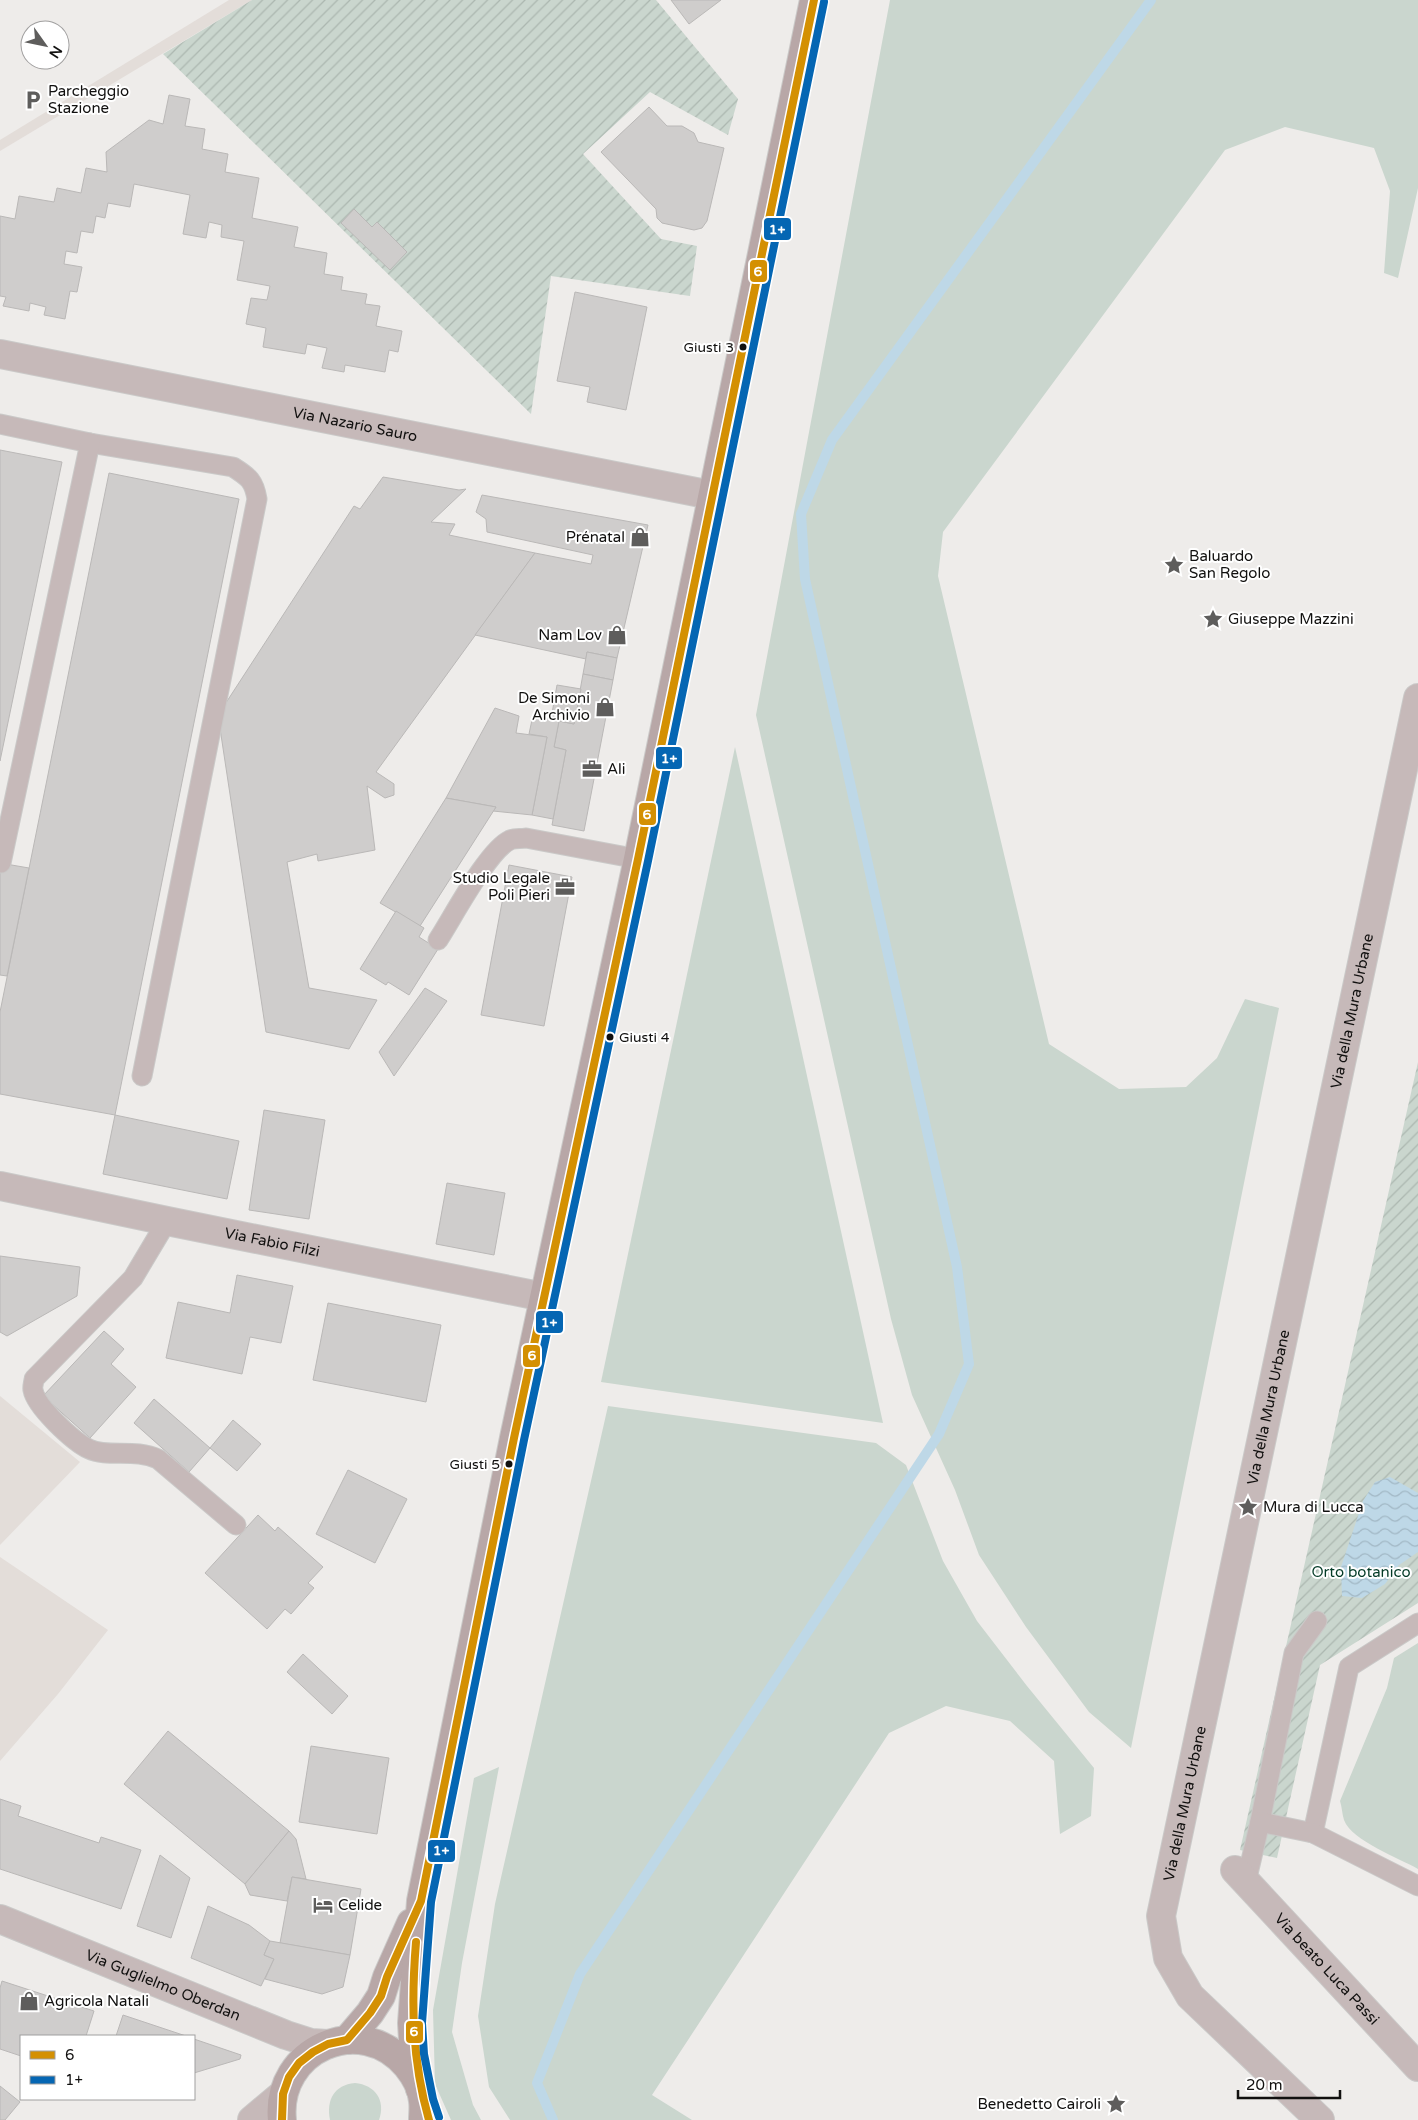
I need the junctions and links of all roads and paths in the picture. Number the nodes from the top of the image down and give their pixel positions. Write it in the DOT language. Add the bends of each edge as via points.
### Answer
graph roads {
  1 [pos="814,0"];
  2 [pos="0,354"];
  3 [pos="0,424"];
  4 [pos="90,443"];
  5 [pos="711,495"];
  6 [pos="1418,698"];
  7 [pos="638,859"];
  8 [pos="1,863"];
  9 [pos="438,940"];
  10 [pos="142,1076"];
  11 [pos="0,1186"];
  12 [pos="167,1221"];
  13 [pos="544,1297"];
  14 [pos="236,1525"];
  15 [pos="1317,1621"];
  16 [pos="1418,1623"];
  17 [pos="1260,1822"];
  18 [pos="1313,1833"];
  19 [pos="1241,1876"];
  20 [pos="1418,1886"];
  21 [pos="420,1901"];
  22 [pos="0,1919"];
  23 [pos="337,2042"];
  24 [pos="1418,2067"];
  25 [pos="282,2107"];
  26 [pos="424,2108"];
  27 [pos="252,2120"];
  28 [pos="1320,2120"];
  1 -- 5 [label="main road"];
  2 -- 5 [label="street, Via Nazario Sauro"];
  3 -- 4 [label="lane"];
  4 -- 8 [label="lane"];
  4 -- 10 [label="lane" via="233,467 254,485 257,499"];
  5 -- 7 [label="main road"];
  6 -- 28 [label="street, Via della Mura Urbane" via="1161,1916 1168,1958 1190,1996"];
  7 -- 9 [label="lane" via="526,838 511,839 489,861"];
  7 -- 13 [label="main road"];
  11 -- 12 [label="street, Via Fabio Filzi"];
  12 -- 13 [label="street, Via Fabio Filzi"];
  12 -- 14 [label="lane" via="133,1278 34,1379 32,1389 52,1419 80,1444 90,1450 146,1454 158,1459"];
  13 -- 21 [label="main road"];
  15 -- 17 [label="lane" via="1294,1653"];
  16 -- 18 [label="lane" via="1349,1667"];
  17 -- 18 [label="lane"];
  17 -- 19 [label="lane"];
  18 -- 20 [label="lane"];
  19 -- 24 [label="street, Via beato Luca Passi"];
  21 -- 23 [label="main road" via="381,1996 370,2013"];
  21 -- 26 [label="main road" via="412,2023"];
  22 -- 23 [label="street, Via Guglielmo Oberdan" via="286,2035 311,2043"];
  23 -- 25 [label="main road" via="313,2052 299,2063 289,2077"];
  23 -- 26 [label="main road" via="366,2041 400,2057 412,2072"];
  25 -- 27 [label="street"];
}
